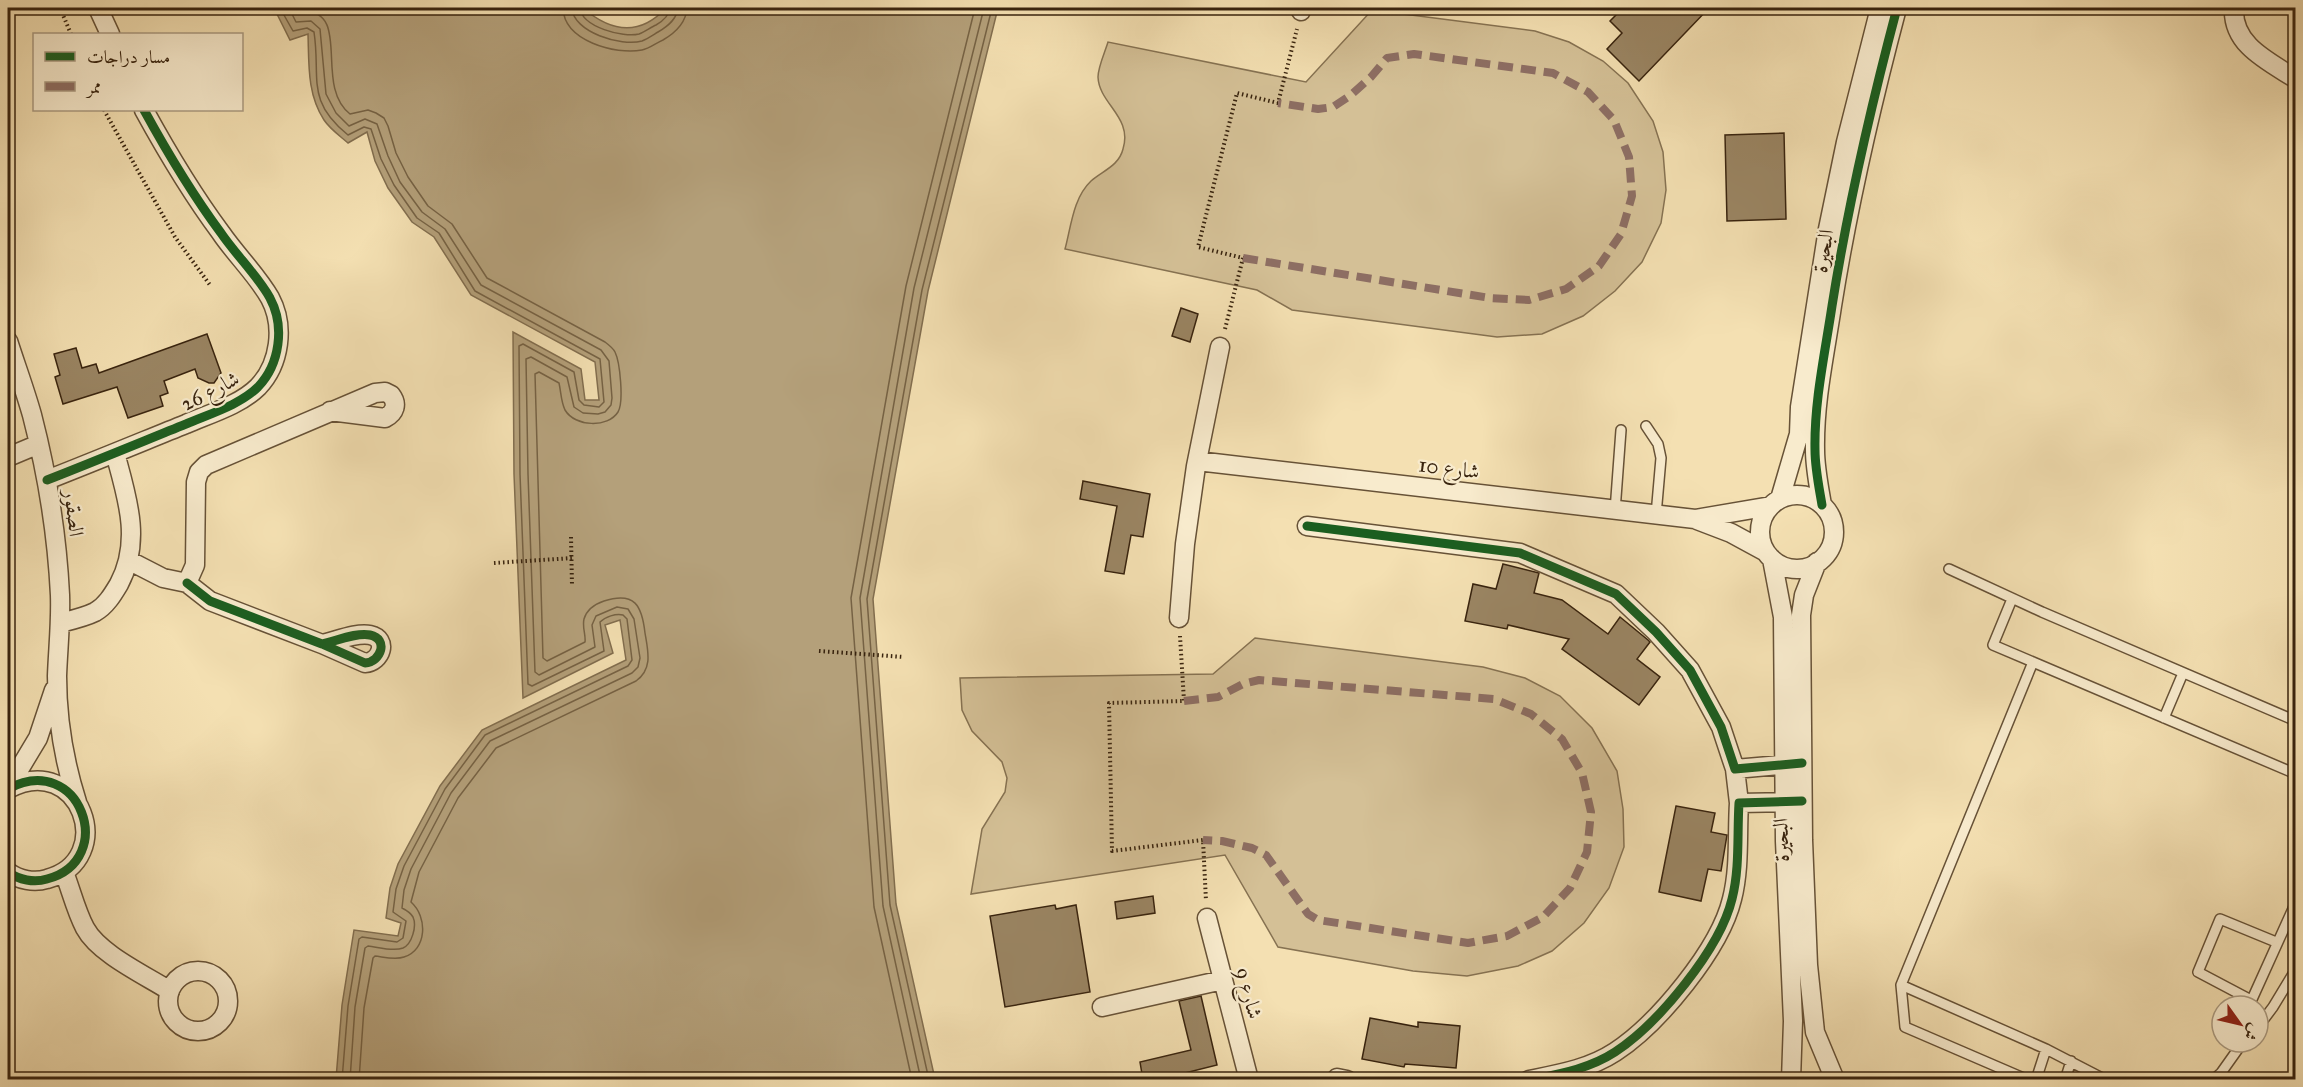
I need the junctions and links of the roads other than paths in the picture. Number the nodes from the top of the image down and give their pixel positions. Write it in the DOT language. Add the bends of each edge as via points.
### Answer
graph roads {
  1 [pos="98,8"];
  2 [pos="1880,8"];
  3 [pos="1897,8"];
  4 [pos="2234,8"];
  5 [pos="110,33"];
  6 [pos="2295,79"];
  7 [pos="145,111"];
  8 [pos="8,341"];
  9 [pos="1221,347"];
  10 [pos="330,411"];
  11 [pos="1646,426"];
  12 [pos="1621,430"];
  13 [pos="39,444"];
  14 [pos="115,453"];
  15 [pos="8,457"];
  16 [pos="1197,461"];
  17 [pos="47,480"];
  18 [pos="1776,502"];
  19 [pos="1822,505"];
  20 [pos="1615,510"];
  21 [pos="1656,515"];
  22 [pos="1695,519"];
  23 [pos="1307,526"];
  24 [pos="1769,555"];
  25 [pos="128,560"];
  26 [pos="1817,562"];
  27 [pos="1949,569"];
  28 [pos="187,583"];
  29 [pos="2012,599"];
  30 [pos="1179,618"];
  31 [pos="60,623"];
  32 [pos="322,644"];
  33 [pos="2032,662"];
  34 [pos="2183,673"];
  35 [pos="57,677"];
  36 [pos="2164,718"];
  37 [pos="2295,721"];
  38 [pos="1793,764"];
  39 [pos="1735,769"];
  40 [pos="2295,774"];
  41 [pos="8,788"];
  42 [pos="77,802"];
  43 [pos="1793,802"];
  44 [pos="1739,803"];
  45 [pos="8,872"];
  46 [pos="63,872"];
  47 [pos="2295,902"];
  48 [pos="1207,918"];
  49 [pos="2292,921"];
  50 [pos="2276,942"];
  51 [pos="2295,969"];
  52 [pos="1223,980"];
  53 [pos="1901,985"];
  54 [pos="170,991"];
  55 [pos="2235,994"];
  56 [pos="2254,994"];
  57 [pos="1102,1006"];
  58 [pos="2270,1011"];
  59 [pos="2046,1049"];
  60 [pos="2233,1054"];
  61 [pos="2071,1061"];
  62 [pos="2092,1076"];
  63 [pos="1249,1080"];
  64 [pos="1529,1080"];
  65 [pos="1791,1080"];
  66 [pos="1835,1080"];
  67 [pos="2028,1080"];
  68 [pos="2036,1080"];
  69 [pos="2065,1080"];
  70 [pos="2106,1080"];
  71 [pos="2213,1080"];
  1 -- 5 [label="street"];
  2 -- 18 [label="street, البحيرة" via="1828,229 1799,434"];
  3 -- 19 [label="street, البحيرة" via="1844,232 1817,408 1816,468"];
  4 -- 6 [label="street" via="2236,28 2247,45"];
  7 -- 14 [label="street, شارع 26" via="197,199 269,296 279,333 272,364 258,387 246,396"];
  8 -- 13 [label="street, الصقور"];
  9 -- 16 [label="street"];
  10 -- 28 [label="street" via="206,465 199,472 195,565"];
  11 -- 21 [label="lane" via="1659,444 1661,458"];
  12 -- 20 [label="lane"];
  13 -- 15 [label="street"];
  13 -- 17 [label="street, الصقور"];
  14 -- 17 [label="street, شارع 26"];
  14 -- 25 [label="street" via="132,526"];
  16 -- 20 [label="street, شارع 10"];
  16 -- 30 [label="street"];
  17 -- 31 [label="street, الصقور"];
  18 -- 19 [label="street" via="1802,495"];
  18 -- 22 [label="street, شارع 10"];
  18 -- 24 [label="street" via="1761,526"];
  19 -- 26 [label="street" via="1832,519 1834,537 1830,549"];
  20 -- 21 [label="street, شارع 10"];
  21 -- 22 [label="street, شارع 10"];
  22 -- 24 [label="street, شارع 10" via="1731,533"];
  23 -- 39 [label="street" via="1520,553 1616,594 1690,670 1721,728"];
  24 -- 26 [label="street" via="1794,569"];
  24 -- 38 [label="street, البحيرة" via="1783,617"];
  25 -- 28 [label="street" via="163,578"];
  25 -- 31 [label="street" via="116,589 102,607"];
  26 -- 38 [label="street, البحيرة" via="1801,615"];
  27 -- 29 [label="lane"];
  28 -- 32 [label="street" via="210,601"];
  29 -- 33 [label="lane" via="1993,645"];
  29 -- 34 [label="lane"];
  31 -- 35 [label="street, الصقور"];
  33 -- 36 [label="lane"];
  33 -- 53 [label="lane"];
  34 -- 36 [label="lane"];
  34 -- 37 [label="lane"];
  35 -- 41 [label="street, الصقور" via="38,738"];
  35 -- 42 [label="street, الصقور" via="64,757"];
  36 -- 40 [label="lane"];
  38 -- 39 [label="street"];
  38 -- 43 [label="street, البحيرة"];
  39 -- 44 [label="street"];
  41 -- 42 [label="street" via="28,780 50,782 61,786"];
  42 -- 46 [label="street, الصقور" via="85,823 83,845"];
  43 -- 44 [label="street"];
  43 -- 65 [label="street, البحيرة"];
  43 -- 66 [label="street, البحيرة" via="1812,1018"];
  44 -- 64 [label="street" via="1732,899 1716,938 1688,980 1652,1021 1614,1052 1569,1073"];
  45 -- 46 [label="street" via="32,880"];
  46 -- 54 [label="street" via="93,939"];
  47 -- 49 [label="lane"];
  48 -- 52 [label="street, شارع 9"];
  49 -- 50 [label="lane"];
  50 -- 55 [label="lane" via="2220,919 2198,972"];
  50 -- 56 [label="lane"];
  51 -- 58 [label="lane"];
  52 -- 57 [label="street"];
  52 -- 63 [label="street, شارع 9"];
  53 -- 59 [label="lane"];
  53 -- 67 [label="lane" via="1905,1027"];
  59 -- 61 [label="lane"];
  59 -- 68 [label="lane"];
  60 -- 71 [label="lane"];
  61 -- 62 [label="lane"];
  61 -- 69 [label="lane"];
  62 -- 70 [label="lane"];
}
